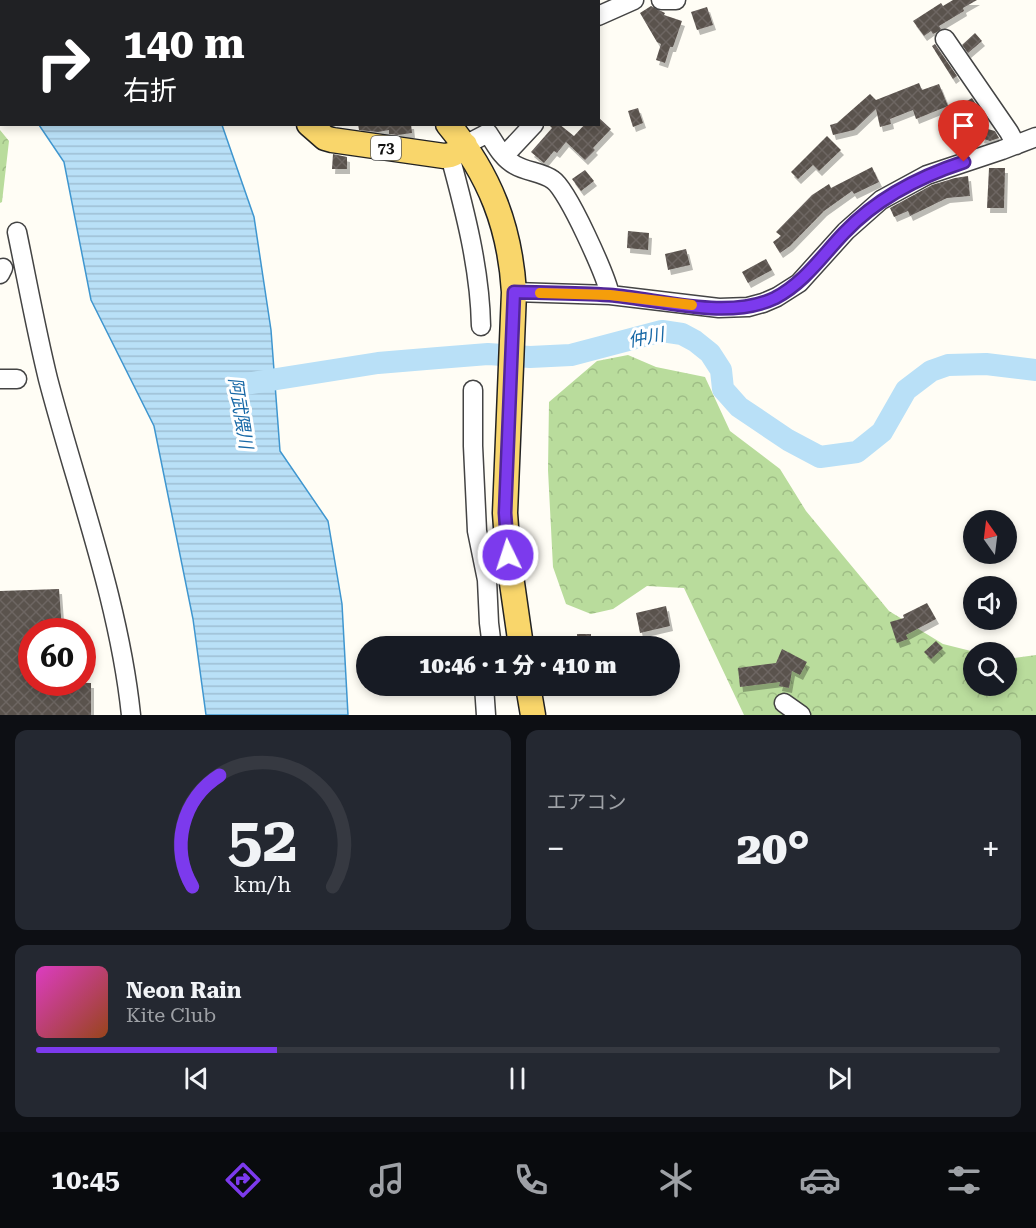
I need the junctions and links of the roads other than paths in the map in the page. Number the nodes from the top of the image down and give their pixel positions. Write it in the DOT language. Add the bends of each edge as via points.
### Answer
graph roads {
  1 [pos="634,0"];
  2 [pos="661,0"];
  3 [pos="676,0"];
  4 [pos="600,15"];
  5 [pos="945,39"];
  6 [pos="311,126"];
  7 [pos="449,126"];
  8 [pos="532,126"];
  9 [pos="486,129"];
  10 [pos="1036,137"];
  11 [pos="1016,145"];
  12 [pos="457,151"];
  13 [pos="504,156"];
  14 [pos="17,232"];
  15 [pos="514,292"];
  16 [pos="610,295"];
  17 [pos="481,326"];
  18 [pos="473,390"];
  19 [pos="489,636"];
  20 [pos="519,636"];
  21 [pos="485,696"];
  22 [pos="530,696"];
  23 [pos="784,703"];
  24 [pos="131,715"];
  25 [pos="486,715"];
  26 [pos="533,715"];
  27 [pos="801,715"];
  1 -- 4 [label="street"];
  2 -- 3 [label="street"];
  5 -- 11 [label="street"];
  6 -- 12 [label="main road, 73" via="332,140"];
  7 -- 12 [label="main road"];
  8 -- 13 [label="street"];
  9 -- 12 [label="street"];
  9 -- 13 [label="street"];
  10 -- 11 [label="street"];
  11 -- 16 [label="street" via="927,175 881,200 846,231 799,283 763,303 718,308"];
  12 -- 15 [label="main road" via="481,169 507,238"];
  12 -- 17 [label="street"];
  13 -- 16 [label="street" via="514,165 556,181 601,266"];
  14 -- 24 [label="street" via="48,379 117,630"];
  15 -- 16 [label="street"];
  15 -- 20 [label="main road" via="505,513"];
  18 -- 19 [label="street" via="477,519 487,580"];
  21 -- 25 [label="street"];
  22 -- 26 [label="main road"];
  23 -- 27 [label="street"];
}
